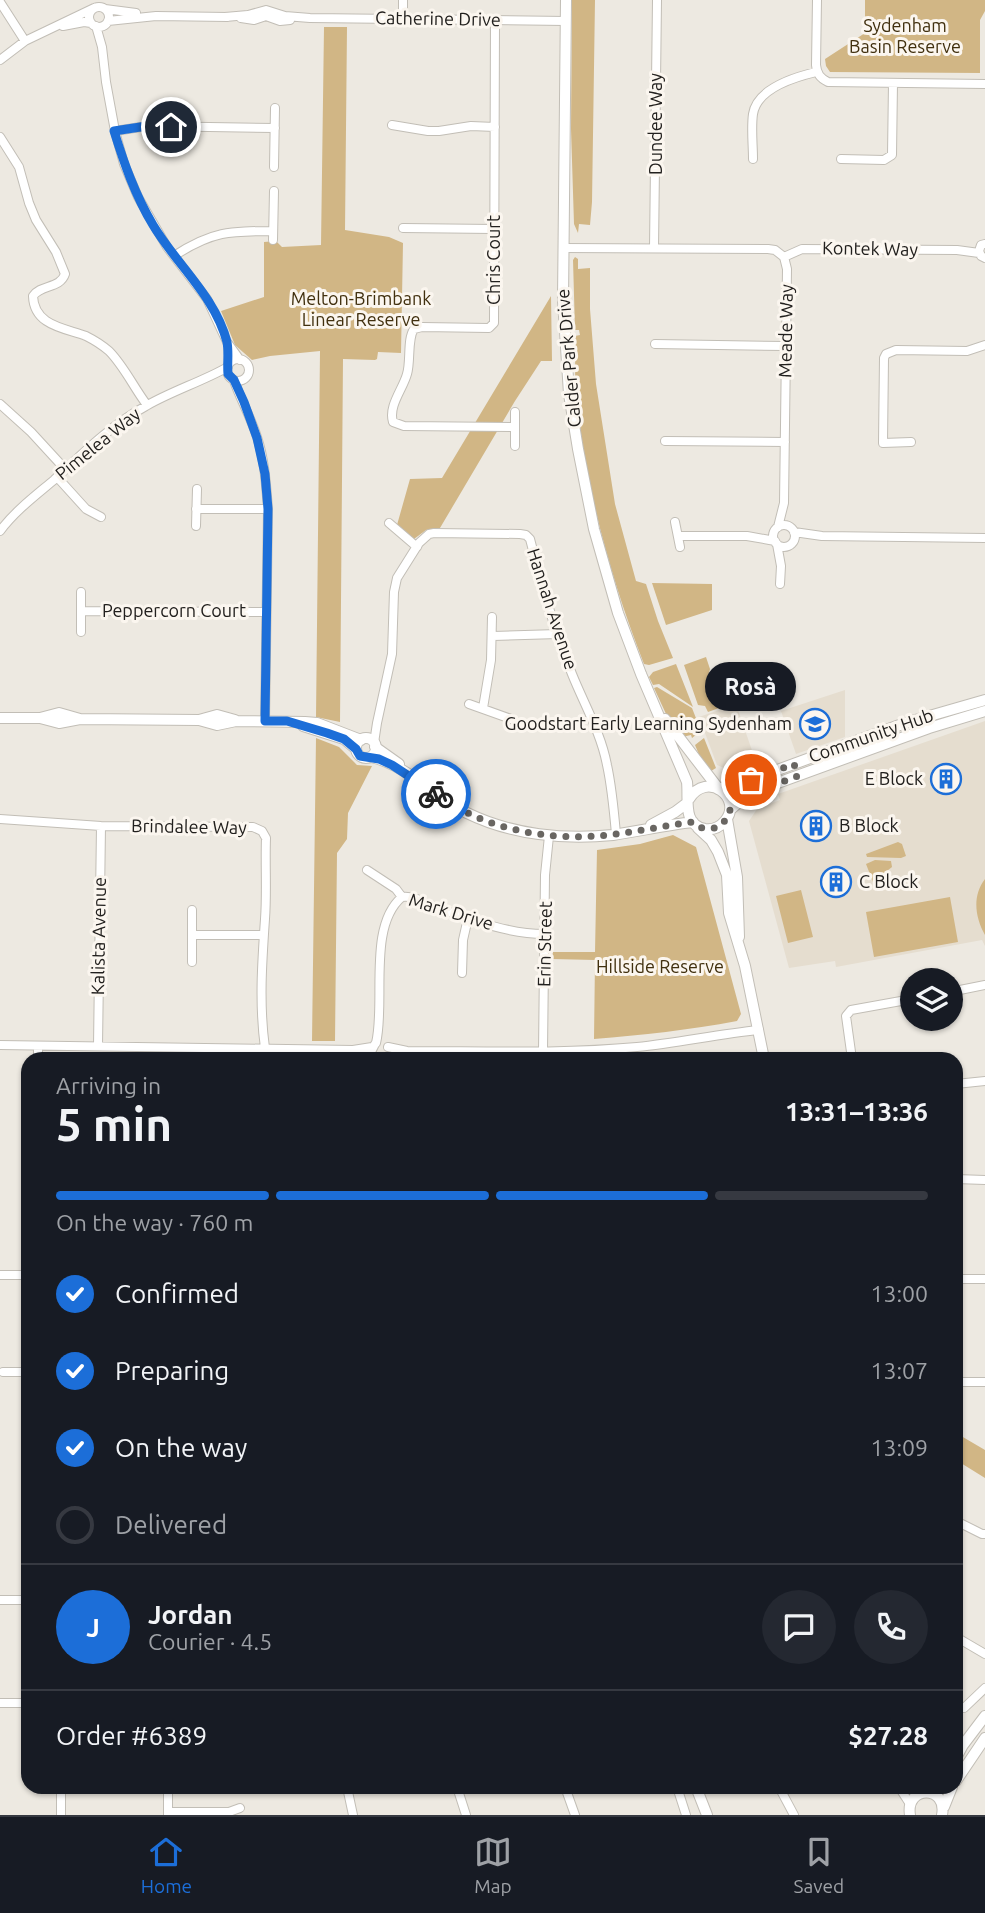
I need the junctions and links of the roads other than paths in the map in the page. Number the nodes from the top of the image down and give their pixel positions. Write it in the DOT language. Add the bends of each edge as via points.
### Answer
graph roads {
  1 [pos="265,0"];
  2 [pos="403,0"];
  3 [pos="566,0"];
  4 [pos="657,0"];
  5 [pos="817,0"];
  6 [pos="0,2"];
  7 [pos="94,8"];
  8 [pos="105,9"];
  9 [pos="266,13"];
  10 [pos="156,16"];
  11 [pos="403,19"];
  12 [pos="495,20"];
  13 [pos="566,20"];
  14 [pos="100,24"];
  15 [pos="47,31"];
  16 [pos="25,41"];
  17 [pos="0,60"];
  18 [pos="816,72"];
  19 [pos="893,83"];
  20 [pos="985,84"];
  21 [pos="275,108"];
  22 [pos="392,125"];
  23 [pos="495,127"];
  24 [pos="275,128"];
  25 [pos="114,131"];
  26 [pos="0,137"];
  27 [pos="753,159"];
  28 [pos="841,159"];
  29 [pos="274,167"];
  30 [pos="274,191"];
  31 [pos="402,228"];
  32 [pos="494,229"];
  33 [pos="273,230"];
  34 [pos="273,240"];
  35 [pos="563,248"];
  36 [pos="654,248"];
  37 [pos="983,251"];
  38 [pos="174,256"];
  39 [pos="784,257"];
  40 [pos="227,342"];
  41 [pos="655,344"];
  42 [pos="985,345"];
  43 [pos="786,346"];
  44 [pos="240,360"];
  45 [pos="228,366"];
  46 [pos="209,377"];
  47 [pos="232,379"];
  48 [pos="244,379"];
  49 [pos="244,402"];
  50 [pos="0,404"];
  51 [pos="145,406"];
  52 [pos="515,412"];
  53 [pos="514,427"];
  54 [pos="665,442"];
  55 [pos="785,442"];
  56 [pos="911,442"];
  57 [pos="515,446"];
  58 [pos="65,469"];
  59 [pos="57,477"];
  60 [pos="197,489"];
  61 [pos="784,502"];
  62 [pos="196,509"];
  63 [pos="268,509"];
  64 [pos="101,517"];
  65 [pos="675,522"];
  66 [pos="388,523"];
  67 [pos="196,526"];
  68 [pos="776,529"];
  69 [pos="0,531"];
  70 [pos="678,536"];
  71 [pos="747,536"];
  72 [pos="792,536"];
  73 [pos="984,538"];
  74 [pos="776,542"];
  75 [pos="417,547"];
  76 [pos="680,547"];
  77 [pos="781,566"];
  78 [pos="780,584"];
  79 [pos="81,592"];
  80 [pos="81,611"];
  81 [pos="266,612"];
  82 [pos="492,617"];
  83 [pos="81,632"];
  84 [pos="558,634"];
  85 [pos="493,636"];
  86 [pos="985,700"];
  87 [pos="469,704"];
  88 [pos="654,705"];
  89 [pos="483,708"];
  90 [pos="985,711"];
  91 [pos="0,718"];
  92 [pos="511,719"];
  93 [pos="265,721"];
  94 [pos="862,739"];
  95 [pos="368,746"];
  96 [pos="866,751"];
  97 [pos="794,764"];
  98 [pos="798,776"];
  99 [pos="718,788"];
  100 [pos="688,801"];
  101 [pos="728,815"];
  102 [pos="0,820"];
  103 [pos="694,824"];
  104 [pos="101,826"];
  105 [pos="644,829"];
  106 [pos="619,834"];
  107 [pos="549,836"];
  108 [pos="367,870"];
  109 [pos="402,897"];
  110 [pos="192,910"];
  111 [pos="468,918"];
  112 [pos="544,934"];
  113 [pos="192,935"];
  114 [pos="263,935"];
  115 [pos="739,943"];
  116 [pos="192,962"];
  117 [pos="462,973"];
  118 [pos="985,985"];
  119 [pos="963,989"];
  120 [pos="900,1001"];
  121 [pos="758,1027"];
  122 [pos="0,1045"];
  123 [pos="38,1046"];
  124 [pos="98,1046"];
  125 [pos="261,1048"];
  126 [pos="380,1051"];
  127 [pos="38,1052"];
  128 [pos="261,1052"];
  129 [pos="544,1052"];
  130 [pos="599,1052"];
  131 [pos="763,1052"];
  132 [pos="851,1052"];
  133 [pos="985,1081"];
  134 [pos="963,1083"];
  135 [pos="963,1179"];
  136 [pos="985,1180"];
  137 [pos="0,1275"];
  138 [pos="21,1275"];
  139 [pos="963,1279"];
  140 [pos="985,1279"];
  141 [pos="3,1372"];
  142 [pos="21,1372"];
  143 [pos="963,1382"];
  144 [pos="985,1382"];
  145 [pos="963,1524"];
  146 [pos="985,1534"];
  147 [pos="0,1600"];
  148 [pos="21,1600"];
  149 [pos="963,1641"];
  150 [pos="985,1654"];
  151 [pos="985,1688"];
  152 [pos="0,1703"];
  153 [pos="21,1703"];
  154 [pos="964,1708"];
  155 [pos="985,1716"];
  156 [pos="985,1738"];
  157 [pos="963,1745"];
  158 [pos="963,1771"];
  159 [pos="61,1794"];
  160 [pos="168,1794"];
  161 [pos="348,1794"];
  162 [pos="459,1794"];
  163 [pos="568,1794"];
  164 [pos="679,1794"];
  165 [pos="699,1794"];
  166 [pos="782,1794"];
  167 [pos="920,1794"];
  168 [pos="934,1794"];
  169 [pos="950,1794"];
  170 [pos="240,1808"];
  171 [pos="909,1810"];
  172 [pos="944,1812"];
  173 [pos="168,1813"];
  174 [pos="707,1813"];
  175 [pos="61,1815"];
  176 [pos="353,1815"];
  177 [pos="466,1815"];
  178 [pos="575,1815"];
  179 [pos="686,1815"];
  180 [pos="793,1815"];
  1 -- 9 [label="street"];
  2 -- 11 [label="street"];
  3 -- 13 [label="street, Calder Park Drive"];
  4 -- 36 [label="street, Dundee Way"];
  5 -- 18 [label="street"];
  6 -- 16 [label="street"];
  7 -- 8 [label="street, Catherine Drive"];
  7 -- 14 [label="street" via="89,16"];
  7 -- 15 [label="street, Catherine Drive"];
  8 -- 10 [label="street, Catherine Drive"];
  8 -- 14 [label="street" via="109,14"];
  9 -- 10 [label="street, Catherine Drive" via="254,20"];
  9 -- 11 [label="street, Catherine Drive" via="280,21"];
  10 -- 14 [label="street, Catherine Drive"];
  11 -- 12 [label="street, Catherine Drive"];
  12 -- 13 [label="street, Catherine Drive"];
  12 -- 23 [label="street, Chris Court"];
  13 -- 35 [label="street, Calder Park Drive"];
  14 -- 15 [label="street, Catherine Drive"];
  14 -- 25 [label="street"];
  15 -- 16 [label="street, Catherine Drive"];
  16 -- 17 [label="street, Catherine Drive"];
  18 -- 19 [label="street" via="828,82"];
  18 -- 27 [label="street" via="762,96 753,111"];
  19 -- 20 [label="street"];
  19 -- 28 [label="street" via="892,155 884,160"];
  21 -- 24 [label="street"];
  22 -- 23 [label="street" via="428,131"];
  23 -- 32 [label="street, Chris Court"];
  24 -- 25 [label="street" via="147,126"];
  24 -- 29 [label="street"];
  25 -- 38 [label="street" via="138,197"];
  26 -- 51 [label="street" via="19,167 32,212 65,274 58,284 37,291 34,305 52,326 88,337 108,350"];
  30 -- 33 [label="street"];
  31 -- 32 [label="street"];
  32 -- 53 [label="street, Chris Court" via="494,323 489,328 414,329 409,369 392,418 404,426"];
  33 -- 34 [label="street"];
  33 -- 38 [label="street" via="209,236"];
  35 -- 36 [label="street"];
  35 -- 88 [label="street, Calder Park Drive" via="564,333 583,477 618,613"];
  36 -- 39 [label="street" via="768,249"];
  37 -- 39 [label="street, Kontek Way" via="802,249"];
  38 -- 40 [label="street" via="207,299"];
  39 -- 43 [label="street, Meade Way"];
  40 -- 44 [label="street"];
  40 -- 45 [label="street"];
  41 -- 43 [label="street"];
  42 -- 56 [label="street" via="967,351 896,350 886,354 883,443"];
  43 -- 55 [label="street, Meade Way"];
  44 -- 45 [label="street"];
  44 -- 48 [label="street" via="248,367"];
  45 -- 46 [label="street, Pimelea Way"];
  45 -- 47 [label="street"];
  46 -- 47 [label="street, Pimelea Way"];
  46 -- 51 [label="street, Pimelea Way"];
  47 -- 48 [label="street"];
  47 -- 49 [label="street"];
  48 -- 49 [label="street"];
  49 -- 63 [label="street" via="262,456"];
  50 -- 58 [label="street"];
  51 -- 58 [label="street, Pimelea Way"];
  52 -- 53 [label="street"];
  53 -- 57 [label="street"];
  54 -- 55 [label="street"];
  55 -- 61 [label="street, Meade Way"];
  58 -- 59 [label="street, Pimelea Way"];
  59 -- 64 [label="street" via="86,509"];
  59 -- 69 [label="street, Pimelea Way"];
  60 -- 62 [label="street"];
  61 -- 68 [label="street, Meade Way"];
  61 -- 72 [label="street, Meade Way"];
  62 -- 63 [label="street"];
  62 -- 67 [label="street"];
  63 -- 81 [label="street"];
  65 -- 70 [label="street"];
  66 -- 75 [label="street"];
  68 -- 71 [label="street"];
  68 -- 72 [label="street" via="785,525"];
  68 -- 74 [label="street, Meade Way"];
  70 -- 71 [label="street"];
  70 -- 76 [label="street"];
  71 -- 74 [label="street"];
  72 -- 73 [label="street"];
  72 -- 74 [label="street" via="783,547"];
  72 -- 77 [label="street"];
  74 -- 77 [label="street, Meade Way"];
  75 -- 84 [label="street, Hannah Avenue" via="434,533 526,536"];
  75 -- 95 [label="street" via="397,578 392,654"];
  77 -- 78 [label="street"];
  79 -- 80 [label="street, Peppercorn Court"];
  80 -- 81 [label="street, Peppercorn Court"];
  80 -- 83 [label="street, Peppercorn Court"];
  81 -- 93 [label="street"];
  82 -- 85 [label="street"];
  84 -- 85 [label="street"];
  84 -- 106 [label="street, Hannah Avenue" via="607,763"];
  85 -- 89 [label="street"];
  86 -- 94 [label="street, Community Hub"];
  87 -- 89 [label="street"];
  88 -- 99 [label="street, Calder Park Drive"];
  88 -- 100 [label="street, Calder Park Drive" via="687,782"];
  89 -- 92 [label="street"];
  90 -- 96 [label="street, Community Hub"];
  91 -- 93 [label="street" via="59,723 80,719 198,720 216,725"];
  93 -- 95 [label="street" via="287,721"];
  94 -- 96 [label="street"];
  94 -- 97 [label="street, Community Hub"];
  95 -- 107 [label="street" via="469,814"];
  96 -- 98 [label="street, Community Hub"];
  97 -- 98 [label="street"];
  97 -- 99 [label="street, Community Hub"];
  98 -- 101 [label="street, Community Hub" via="752,793"];
  99 -- 100 [label="street" via="698,789"];
  99 -- 101 [label="street" via="727,797"];
  100 -- 103 [label="street"];
  100 -- 105 [label="street"];
  101 -- 103 [label="street" via="716,828"];
  101 -- 115 [label="street" via="737,877"];
  102 -- 104 [label="street, Brindalee Way"];
  103 -- 105 [label="street"];
  103 -- 115 [label="street" via="711,840 723,863 729,913"];
  104 -- 114 [label="street, Brindalee Way" via="259,828 266,838"];
  104 -- 124 [label="street, Kalista Avenue"];
  105 -- 106 [label="street"];
  106 -- 107 [label="street"];
  107 -- 112 [label="street, Erin Street"];
  108 -- 109 [label="street, Mark Drive"];
  109 -- 111 [label="street, Mark Drive"];
  109 -- 126 [label="street" via="382,938"];
  110 -- 113 [label="street"];
  111 -- 112 [label="street, Mark Drive" via="524,934"];
  111 -- 117 [label="street"];
  112 -- 129 [label="street, Erin Street"];
  113 -- 114 [label="street"];
  113 -- 116 [label="street"];
  114 -- 125 [label="street, Brindalee Way"];
  115 -- 121 [label="street"];
  118 -- 119 [label="street"];
  120 -- 132 [label="street" via="851,1010 846,1016"];
  121 -- 130 [label="street"];
  121 -- 131 [label="street"];
  122 -- 123 [label="street"];
  123 -- 124 [label="street"];
  123 -- 127 [label="street"];
  124 -- 125 [label="street" via="149,1051"];
  125 -- 126 [label="street"];
  125 -- 128 [label="street, Brindalee Way"];
  126 -- 129 [label="street"];
  133 -- 134 [label="street"];
  135 -- 136 [label="street"];
  137 -- 138 [label="street"];
  139 -- 140 [label="street"];
  141 -- 142 [label="street"];
  143 -- 144 [label="street"];
  145 -- 146 [label="street"];
  147 -- 148 [label="street"];
  149 -- 150 [label="street"];
  151 -- 154 [label="street"];
  152 -- 153 [label="street"];
  155 -- 157 [label="street"];
  156 -- 158 [label="street"];
  159 -- 175 [label="street"];
  160 -- 173 [label="street"];
  161 -- 176 [label="street"];
  162 -- 177 [label="street"];
  163 -- 178 [label="street"];
  164 -- 179 [label="street"];
  165 -- 174 [label="street"];
  166 -- 180 [label="street"];
  167 -- 171 [label="street"];
  168 -- 172 [label="street"];
  169 -- 172 [label="street"];
  170 -- 173 [label="street"];
}
